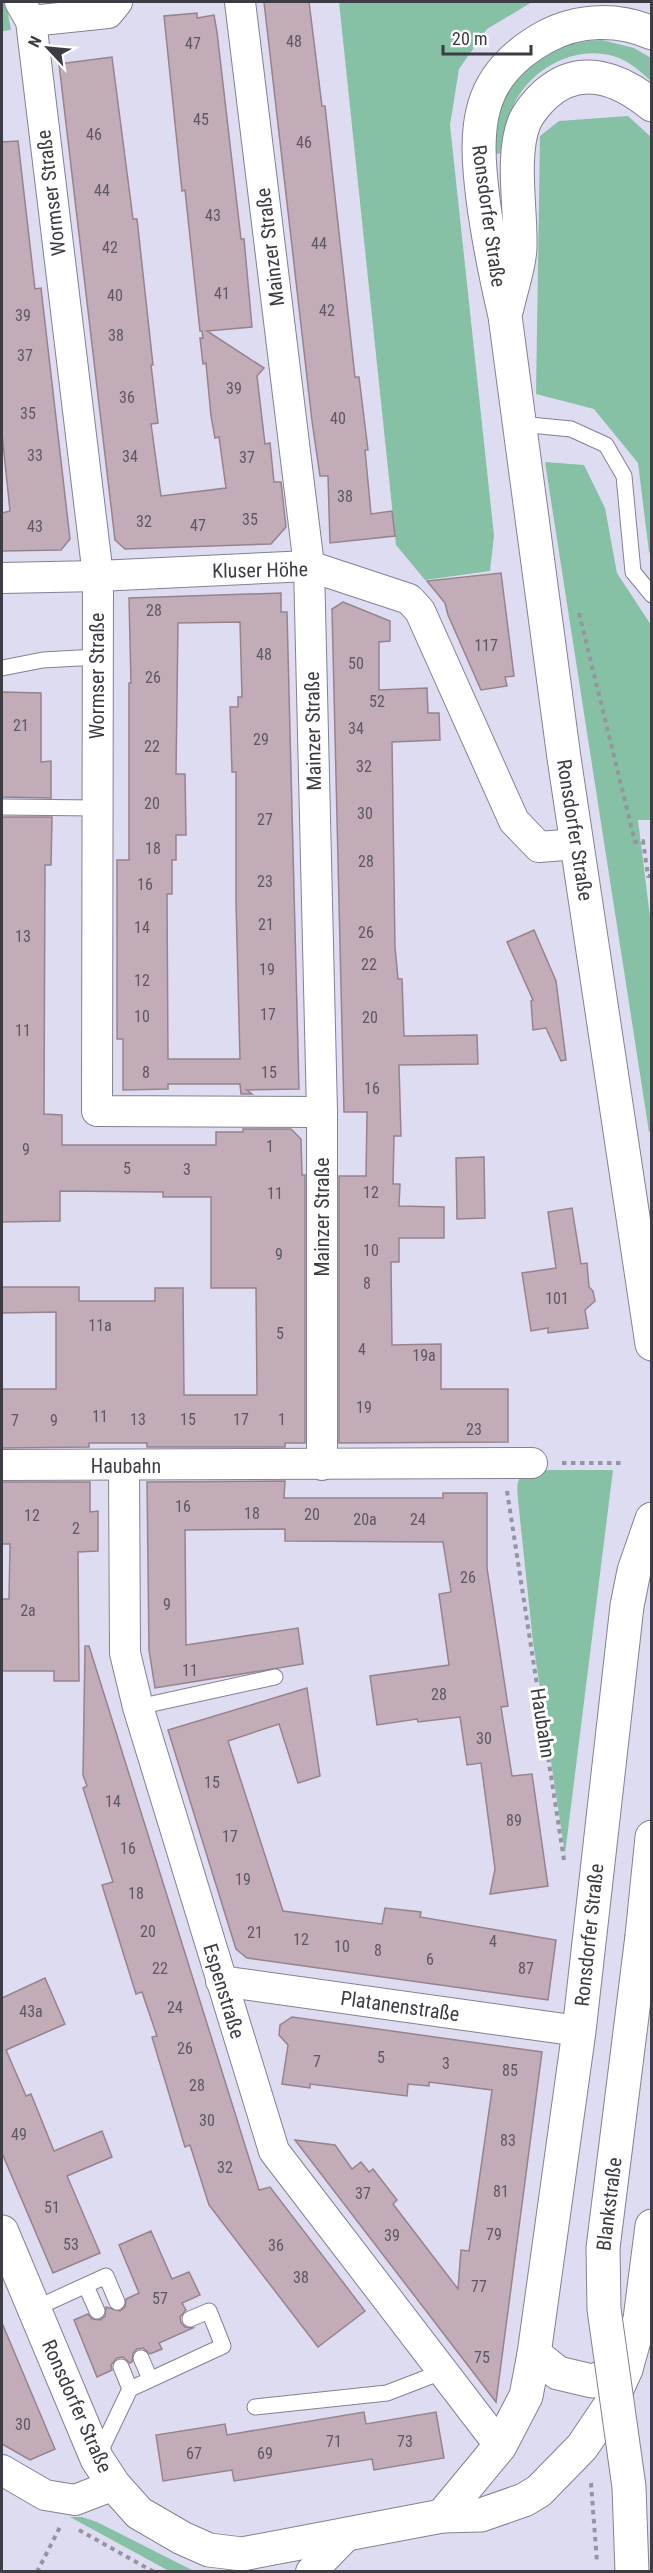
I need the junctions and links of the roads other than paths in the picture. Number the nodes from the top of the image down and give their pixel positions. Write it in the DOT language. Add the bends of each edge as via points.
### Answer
graph roads {
  1 [pos="117,2"];
  2 [pos="240,2"];
  3 [pos="25,11"];
  4 [pos="651,33"];
  5 [pos="651,105"];
  6 [pos="505,316"];
  7 [pos="520,424"];
  8 [pos="309,566"];
  9 [pos="98,576"];
  10 [pos="2,578"];
  11 [pos="651,595"];
  12 [pos="97,657"];
  13 [pos="2,668"];
  14 [pos="2,807"];
  15 [pos="97,808"];
  16 [pos="577,843"];
  17 [pos="321,1112"];
  18 [pos="651,1344"];
  19 [pos="532,1463"];
  20 [pos="2,1465"];
  21 [pos="322,1465"];
  22 [pos="124,1466"];
  23 [pos="651,1519"];
  24 [pos="639,1606"];
  25 [pos="275,1677"];
  26 [pos="138,1707"];
  27 [pos="651,1837"];
  28 [pos="221,1981"];
  29 [pos="579,2031"];
  30 [pos="651,2226"];
  31 [pos="2,2232"];
  32 [pos="86,2286"];
  33 [pos="117,2302"];
  34 [pos="34,2308"];
  35 [pos="97,2311"];
  36 [pos="190,2319"];
  37 [pos="534,2354"];
  38 [pos="141,2358"];
  39 [pos="120,2367"];
  40 [pos="626,2369"];
  41 [pos="444,2371"];
  42 [pos="150,2379"];
  43 [pos="130,2389"];
  44 [pos="255,2406"];
  45 [pos="500,2446"];
  46 [pos="2,2470"];
  47 [pos="105,2472"];
  48 [pos="481,2515"];
  49 [pos="442,2516"];
  50 [pos="347,2535"];
  51 [pos="242,2563"];
  52 [pos="310,2571"];
  53 [pos="632,2571"];
  1 -- 3 [label="street, Wormser Straße" via="108,13"];
  2 -- 8 [label="street, Mainzer Straße"];
  3 -- 9 [label="street, Wormser Straße"];
  4 -- 6 [label="main road, Ronsdorfer Straße" via="637,26 601,22 555,31 523,51 502,72 487,98 481,116 478,156 490,250"];
  5 -- 6 [label="main road, Ronsdorfer Straße" via="632,89 613,81 580,76 559,85 534,108 524,123 518,155 520,249"];
  6 -- 7 [label="main road, Ronsdorfer Straße"];
  7 -- 11 [label="lane" via="572,429 606,445 624,476 633,572"];
  7 -- 16 [label="main road, Ronsdorfer Straße"];
  8 -- 9 [label="street, Kluser Höhe"];
  8 -- 16 [label="street, Kluser Höhe" via="409,598 420,611 514,821 538,847"];
  8 -- 17 [label="street, Mainzer Straße"];
  9 -- 10 [label="street, Kluser Höhe"];
  9 -- 12 [label="street, Wormser Straße"];
  12 -- 13 [label="lane" via="43,660"];
  12 -- 15 [label="street, Wormser Straße"];
  14 -- 15 [label="lane"];
  15 -- 17 [label="street, Wormser Straße" via="97,1111"];
  16 -- 18 [label="main road, Ronsdorfer Straße"];
  17 -- 21 [label="street, Mainzer Straße"];
  19 -- 21 [label="street, Haubahn"];
  20 -- 22 [label="street, Haubahn"];
  21 -- 22 [label="street, Haubahn"];
  22 -- 26 [label="street, Espenstraße" via="125,1653"];
  23 -- 24 [label="main road, Ronsdorfer Straße" via="634,1571"];
  24 -- 29 [label="main road, Ronsdorfer Straße"];
  25 -- 26 [label="lane"];
  26 -- 28 [label="street, Espenstraße"];
  27 -- 53 [label="main road, Blankstraße, bridge" via="602,2278 631,2511"];
  28 -- 29 [label="street, Platanenstraße"];
  28 -- 41 [label="street, Espenstraße" via="274,2151"];
  29 -- 37 [label="main road, Ronsdorfer Straße"];
  30 -- 40 [label="main road, Ronsdorfer Straße" via="640,2319"];
  31 -- 34 [label="main road, Ronsdorfer Straße"];
  32 -- 33 [label="lane" via="106,2276"];
  32 -- 34 [label="lane"];
  32 -- 35 [label="lane"];
  34 -- 47 [label="main road, Ronsdorfer Straße"];
  36 -- 42 [label="lane" via="209,2311 224,2346"];
  37 -- 40 [label="main road" via="558,2373 592,2381"];
  37 -- 45 [label="main road, Ronsdorfer Straße" via="526,2396"];
  38 -- 42 [label="lane"];
  39 -- 43 [label="lane"];
  40 -- 48 [label="main road, Ronsdorfer Straße" via="609,2407 582,2447 539,2491"];
  41 -- 44 [label="lane" via="387,2394"];
  41 -- 45 [label="street, Espenstraße"];
  42 -- 43 [label="lane"];
  43 -- 47 [label="lane"];
  45 -- 48 [label="main road" via="494,2485"];
  45 -- 49 [label="main road, Ronsdorfer Straße"];
  46 -- 47 [label="street" via="45,2495 75,2500"];
  47 -- 51 [label="main road, Ronsdorfer Straße" via="139,2513 182,2538"];
  48 -- 49 [label="main road, Ronsdorfer Straße"];
  49 -- 50 [label="main road, Ronsdorfer Straße"];
  50 -- 51 [label="main road, Ronsdorfer Straße"];
  50 -- 52 [label="street"];
}
